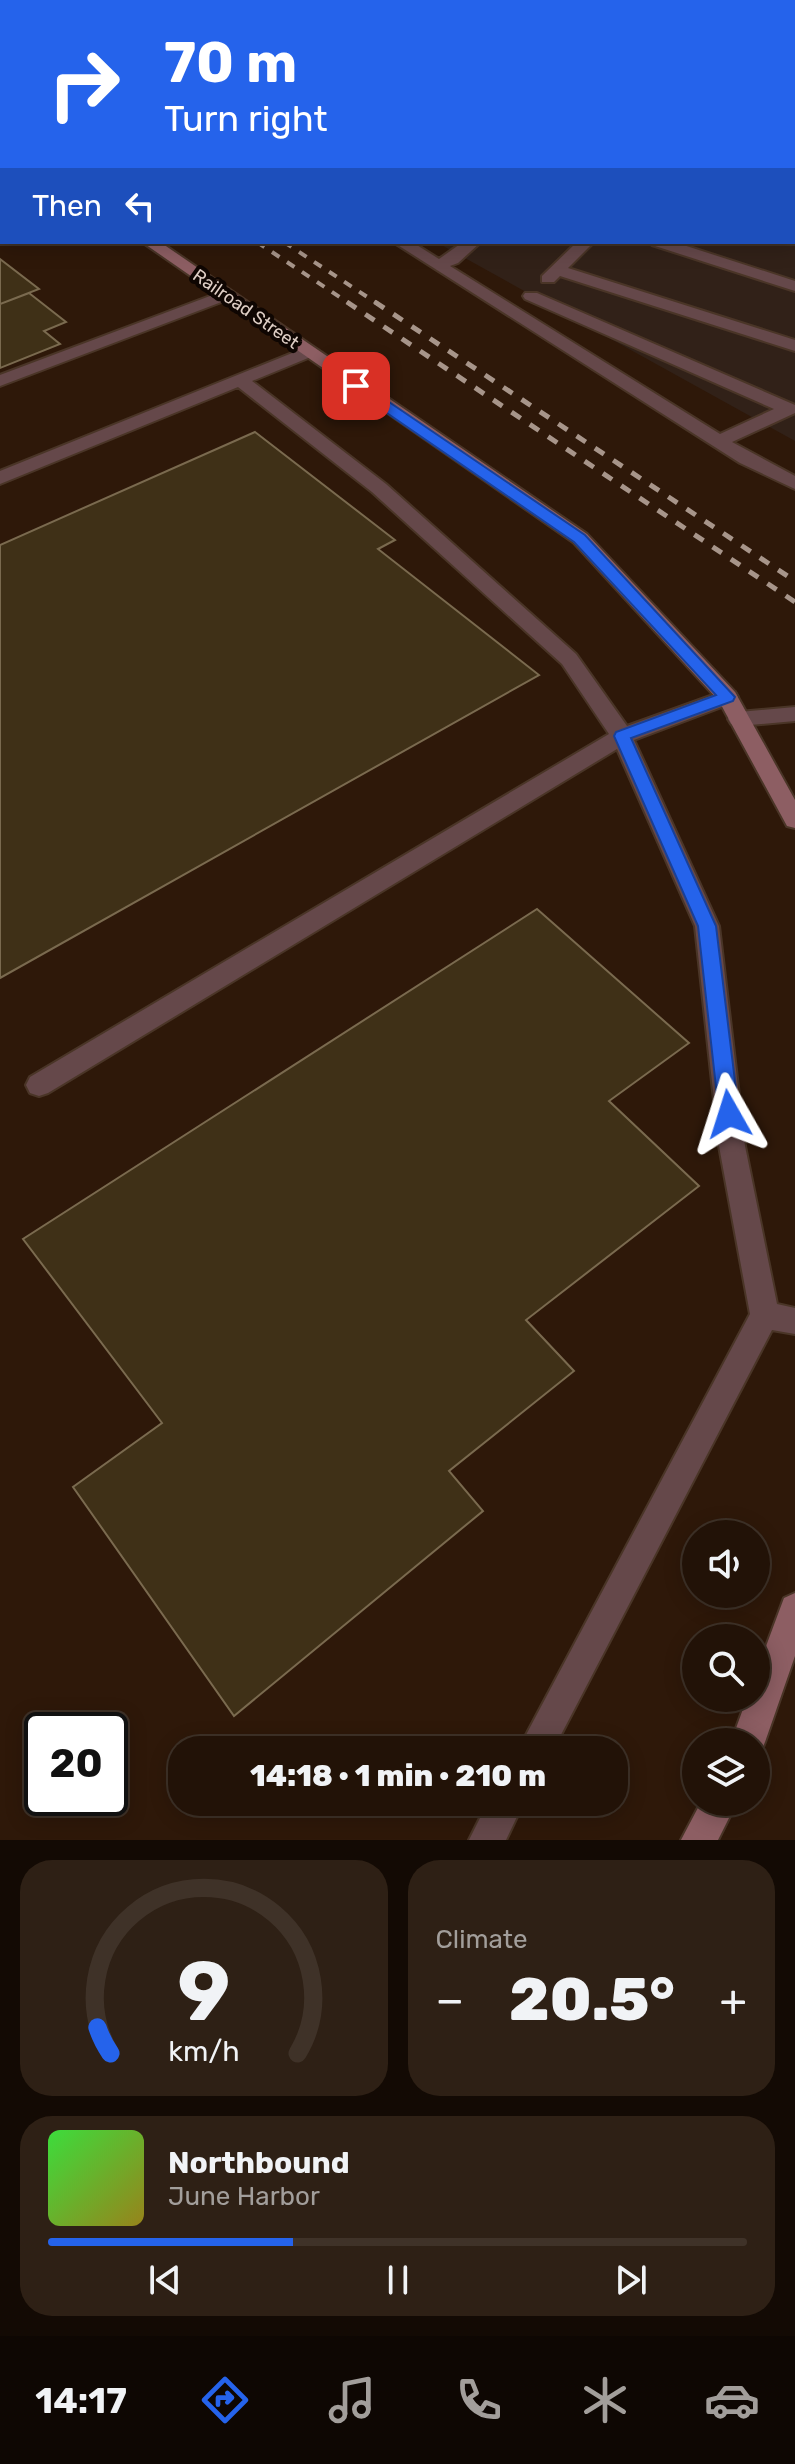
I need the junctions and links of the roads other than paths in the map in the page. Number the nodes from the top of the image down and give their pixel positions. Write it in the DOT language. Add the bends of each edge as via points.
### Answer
graph roads {
  1 [pos="153,244"];
  2 [pos="404,244"];
  3 [pos="471,244"];
  4 [pos="584,244"];
  5 [pos="664,244"];
  6 [pos="438,265"];
  7 [pos="557,270"];
  8 [pos="795,286"];
  9 [pos="226,295"];
  10 [pos="531,296"];
  11 [pos="507,309"];
  12 [pos="795,346"];
  13 [pos="307,352"];
  14 [pos="240,380"];
  15 [pos="0,381"];
  16 [pos="792,406"];
  17 [pos="719,441"];
  18 [pos="0,478"];
  19 [pos="795,483"];
  20 [pos="727,697"];
  21 [pos="795,714"];
  22 [pos="739,719"];
  23 [pos="622,736"];
  24 [pos="795,820"];
  25 [pos="39,1085"];
  26 [pos="765,1315"];
  27 [pos="795,1321"];
  28 [pos="795,1609"];
  29 [pos="753,1728"];
  30 [pos="542,1736"];
  31 [pos="500,1816"];
  32 [pos="712,1816"];
  33 [pos="487,1840"];
  34 [pos="699,1840"];
  1 -- 9 [label="street, Railroad Street"];
  2 -- 6 [label="lane"];
  3 -- 6 [label="lane"];
  4 -- 7 [label="lane"];
  5 -- 8 [label="lane"];
  6 -- 11 [label="lane"];
  7 -- 10 [label="lane"];
  7 -- 12 [label="lane"];
  9 -- 13 [label="street, Railroad Street"];
  9 -- 15 [label="lane"];
  10 -- 11 [label="lane"];
  10 -- 16 [label="lane"];
  11 -- 17 [label="lane"];
  13 -- 14 [label="lane"];
  13 -- 20 [label="street, Railroad Street" via="580,538"];
  14 -- 18 [label="lane"];
  14 -- 23 [label="lane" via="379,488 558,648"];
  16 -- 17 [label="lane"];
  17 -- 19 [label="lane"];
  20 -- 22 [label="street, Railroad Street"];
  20 -- 23 [label="lane"];
  21 -- 22 [label="lane"];
  22 -- 24 [label="street, Railroad Street"];
  23 -- 25 [label="lane"];
  23 -- 26 [label="lane" via="707,926 732,1146"];
  26 -- 27 [label="lane"];
  26 -- 30 [label="lane"];
  28 -- 29 [label="street"];
  31 -- 33 [label="lane"];
  32 -- 34 [label="street"];
}
